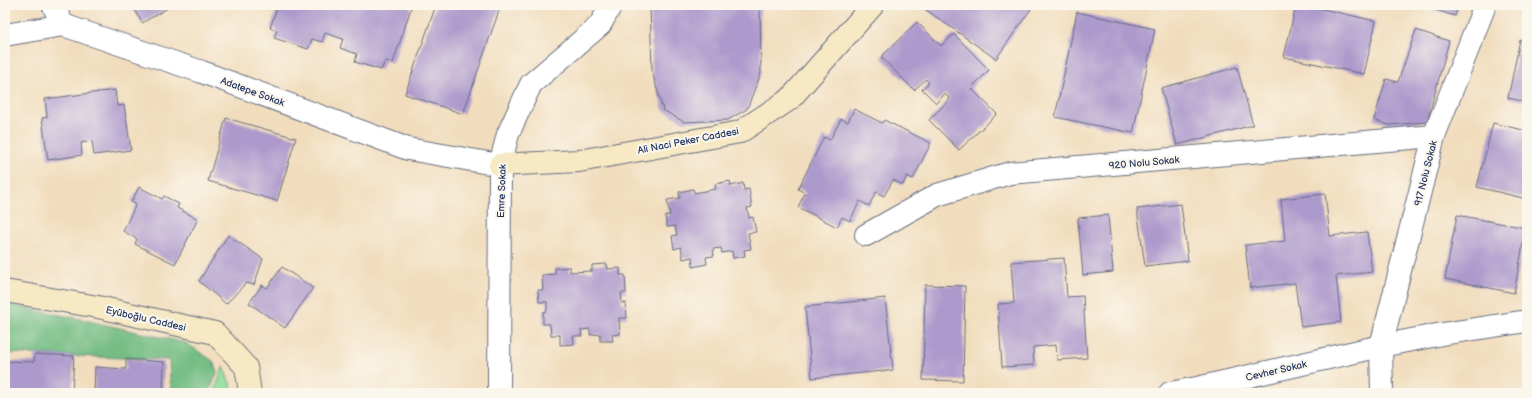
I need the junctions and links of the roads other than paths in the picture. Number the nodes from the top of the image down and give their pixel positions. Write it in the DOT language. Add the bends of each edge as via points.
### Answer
graph roads {
  1 [pos="53,5"];
  2 [pos="611,5"];
  3 [pos="874,5"];
  4 [pos="1485,5"];
  5 [pos="63,25"];
  6 [pos="5,36"];
  7 [pos="1434,136"];
  8 [pos="500,165"];
  9 [pos="866,235"];
  10 [pos="5,291"];
  11 [pos="1527,321"];
  12 [pos="1381,346"];
  13 [pos="250,393"];
  14 [pos="499,393"];
  15 [pos="1170,393"];
  16 [pos="1382,393"];
  1 -- 5 [label="street"];
  2 -- 8 [label="street, Emre Sokak" via="600,24 531,84 508,134"];
  3 -- 8 [label="street, Ali Naci Peker Caddesi" via="790,99 740,132 579,161"];
  4 -- 7 [label="street, 917 Nolu Sokak"];
  5 -- 6 [label="street, Adatepe Sokak"];
  5 -- 8 [label="street, Adatepe Sokak" via="202,72 408,149"];
  7 -- 9 [label="street, 920 Nolu Sokak" via="1010,173 937,195"];
  7 -- 12 [label="street, 917 Nolu Sokak"];
  8 -- 14 [label="street, Emre Sokak"];
  10 -- 13 [label="street, Eyüboğlu Caddesi" via="98,307 215,333 246,366"];
  11 -- 12 [label="street, Cevher Sokak"];
  12 -- 15 [label="street, Cevher Sokak"];
  12 -- 16 [label="street"];
}
